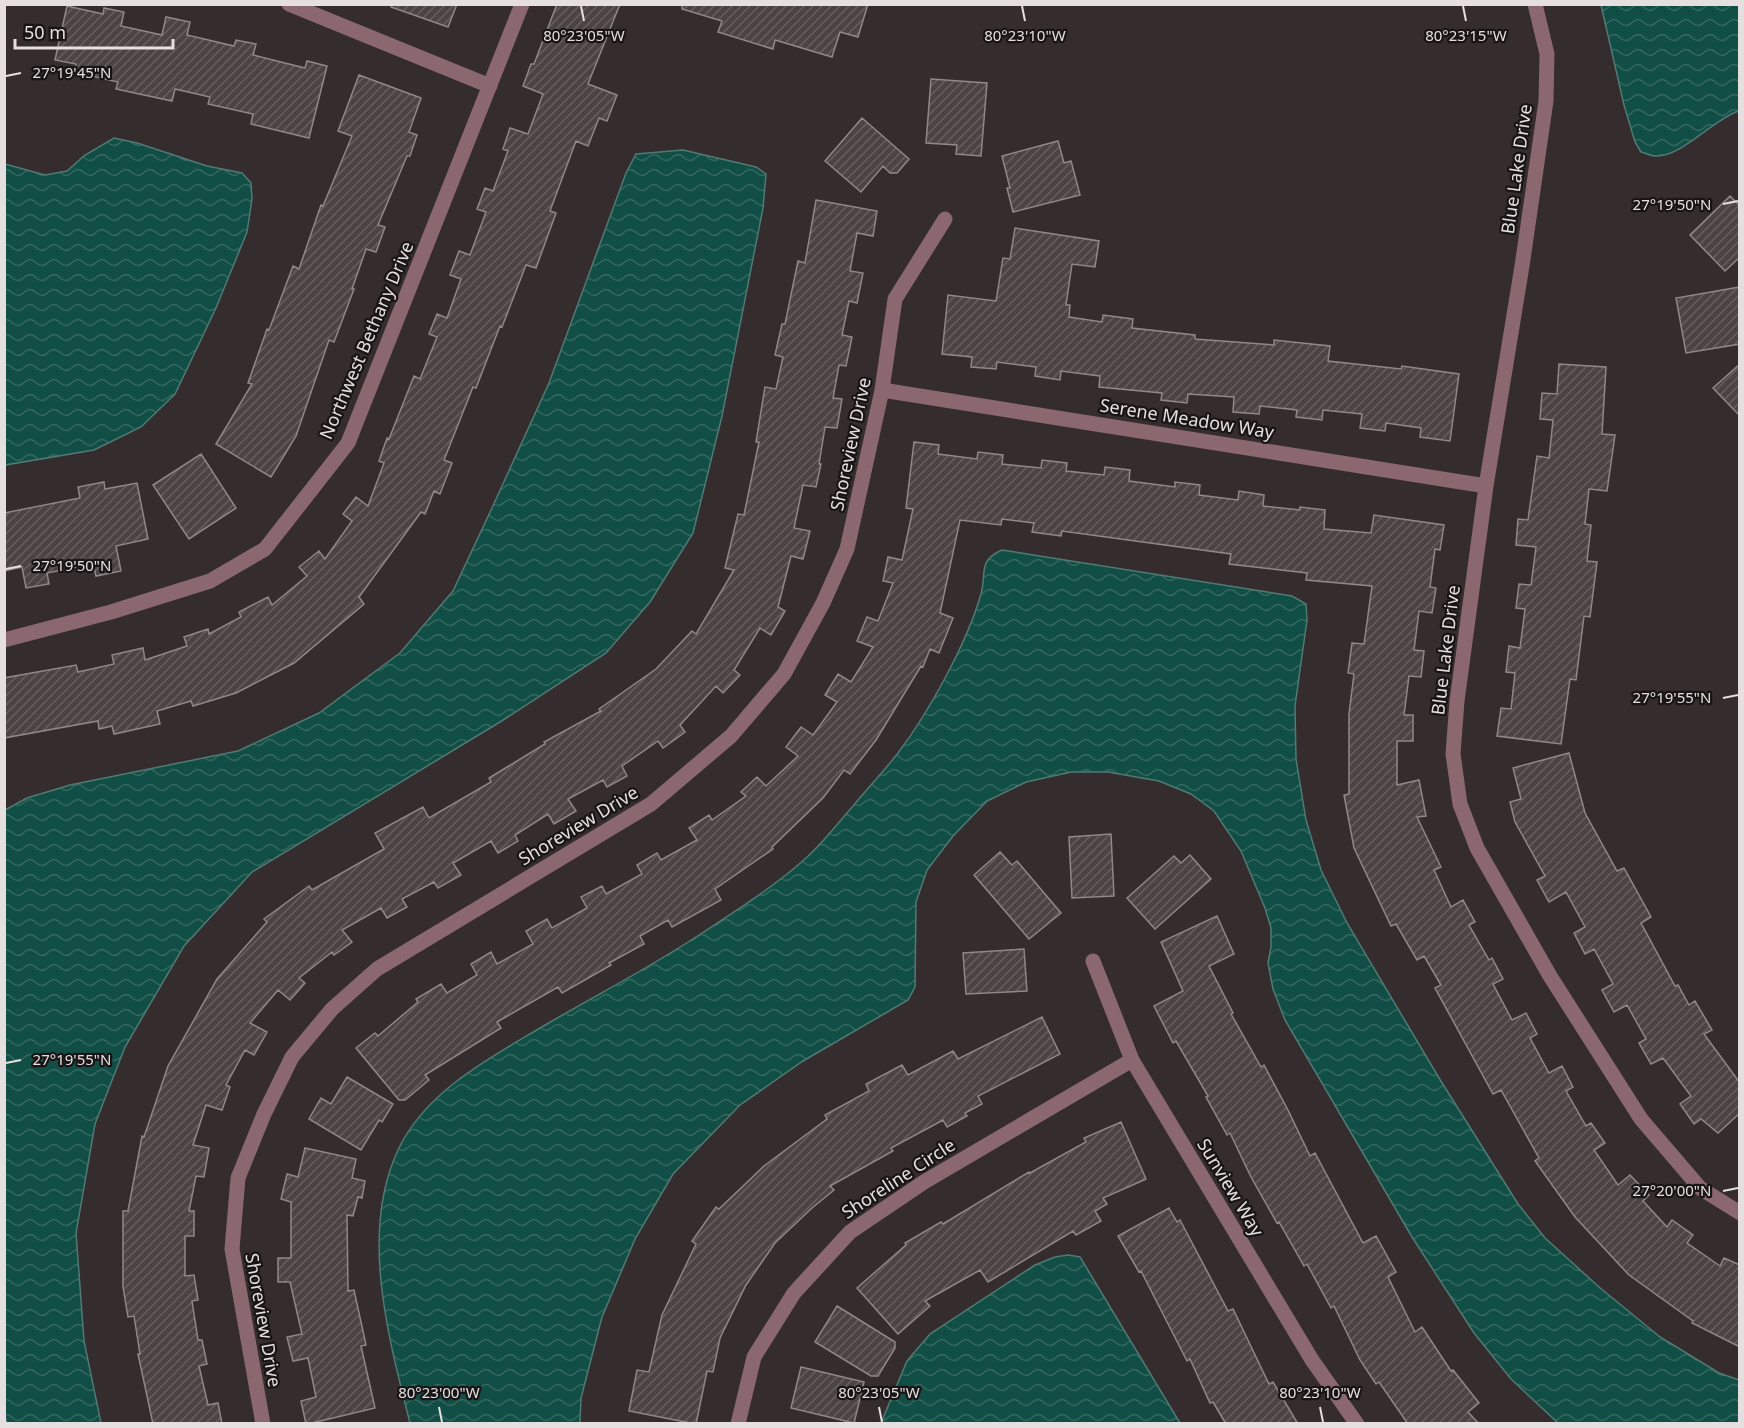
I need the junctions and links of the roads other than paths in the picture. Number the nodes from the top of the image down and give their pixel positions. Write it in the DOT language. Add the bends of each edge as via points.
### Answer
graph roads {
  1 [pos="289,4"];
  2 [pos="522,4"];
  3 [pos="1535,4"];
  4 [pos="490,86"];
  5 [pos="945,219"];
  6 [pos="882,390"];
  7 [pos="1486,486"];
  8 [pos="4,640"];
  9 [pos="1093,961"];
  10 [pos="1132,1060"];
  11 [pos="1740,1213"];
  12 [pos="263,1424"];
  13 [pos="738,1424"];
  14 [pos="1357,1424"];
  1 -- 4 [label="street"];
  2 -- 4 [label="street, Northwest Bethany Drive"];
  3 -- 7 [label="street, Blue Lake Drive" via="1547,54 1546,101"];
  4 -- 8 [label="street, Northwest Bethany Drive" via="348,443 265,549 210,581"];
  5 -- 6 [label="street, Shoreview Drive" via="894,299"];
  6 -- 7 [label="street, Serene Meadow Way"];
  6 -- 12 [label="street, Shoreview Drive" via="848,549 784,674 731,736 651,804 377,969 332,1009 292,1058 238,1178 232,1249"];
  7 -- 11 [label="street, Blue Lake Drive" via="1457,701 1454,754 1460,804 1477,848 1544,966 1641,1119 1700,1188"];
  9 -- 10 [label="street, Sunview Way"];
  10 -- 13 [label="street, Shoreline Circle" via="924,1182 849,1232 794,1293 753,1357"];
  10 -- 14 [label="street, Sunview Way" via="1312,1360"];
}
